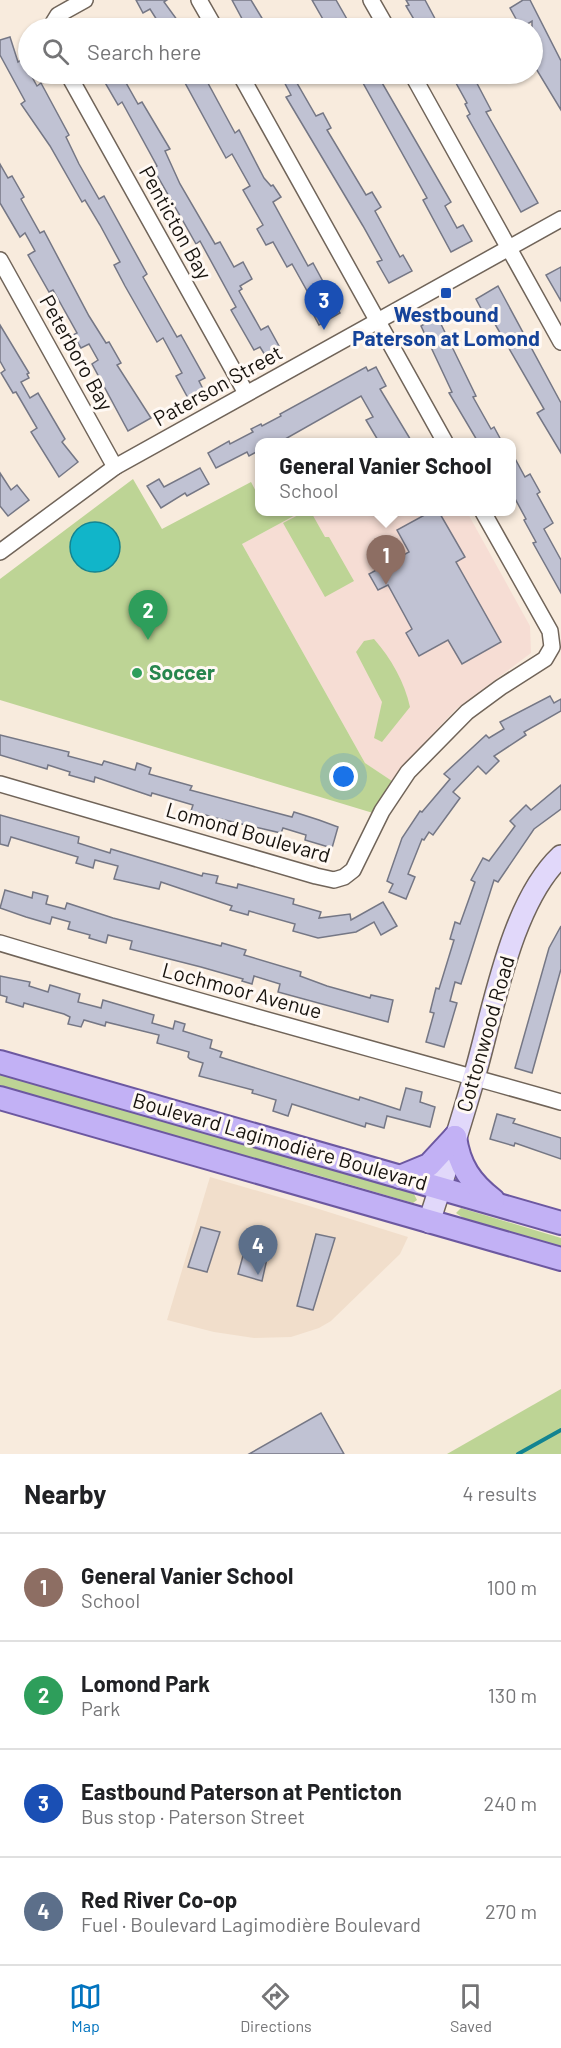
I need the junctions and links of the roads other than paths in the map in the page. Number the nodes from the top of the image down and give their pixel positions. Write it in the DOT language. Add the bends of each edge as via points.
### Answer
graph roads {
  1 [pos="85,0"];
  2 [pos="199,0"];
  3 [pos="371,0"];
  4 [pos="56,18"];
  5 [pos="209,18"];
  6 [pos="381,18"];
  7 [pos="74,84"];
  8 [pos="246,84"];
  9 [pos="418,84"];
  10 [pos="561,219"];
  11 [pos="509,248"];
  12 [pos="0,260"];
  13 [pos="378,321"];
  14 [pos="561,342"];
  15 [pos="246,393"];
  16 [pos="443,438"];
  17 [pos="115,467"];
  18 [pos="485,516"];
  19 [pos="0,552"];
  20 [pos="0,784"];
  21 [pos="561,856"];
  22 [pos="0,943"];
  23 [pos="0,1062"];
  24 [pos="474,1077"];
  25 [pos="0,1098"];
  26 [pos="561,1102"];
  27 [pos="455,1137"];
  28 [pos="400,1177"];
  29 [pos="440,1188"];
  30 [pos="499,1205"];
  31 [pos="429,1222"];
  32 [pos="561,1223"];
  33 [pos="561,1259"];
  1 -- 4 [label="street"];
  2 -- 5 [label="street"];
  3 -- 6 [label="street"];
  7 -- 15 [label="street, Penticton Bay"];
  8 -- 13 [label="street"];
  9 -- 11 [label="street"];
  10 -- 11 [label="street, Paterson Street"];
  11 -- 13 [label="street, Paterson Street"];
  11 -- 14 [label="street"];
  12 -- 17 [label="street, Peterboro Bay"];
  13 -- 15 [label="street, Paterson Street"];
  13 -- 16 [label="street"];
  15 -- 17 [label="street, Paterson Street"];
  17 -- 19 [label="street, Paterson Street"];
  18 -- 20 [label="street, Lomond Boulevard" via="550,631 552,647 545,659 484,699 408,772 382,810 353,870 344,877 334,880 316,876"];
  21 -- 24 [label="street, Cottonwood Road" via="532,895 517,926"];
  22 -- 24 [label="street, Lochmoor Avenue" via="201,1003"];
  23 -- 28 [label="main road, Boulevard Lagimodière Boulevard"];
  24 -- 26 [label="street, Lochmoor Avenue"];
  24 -- 27 [label="street, Cottonwood Road"];
  25 -- 31 [label="main road, Boulevard Lagimodière Boulevard"];
  27 -- 28 [label="main road" via="429,1165"];
  27 -- 29 [label="street, Cottonwood Road"];
  27 -- 30 [label="main road" via="469,1179"];
  28 -- 29 [label="main road, Boulevard Lagimodière Boulevard"];
  29 -- 30 [label="main road, Boulevard Lagimodière Boulevard"];
  29 -- 31 [label="street, Cottonwood Road"];
  30 -- 32 [label="main road, Boulevard Lagimodière Boulevard"];
  31 -- 33 [label="main road, Boulevard Lagimodière Boulevard"];
}
